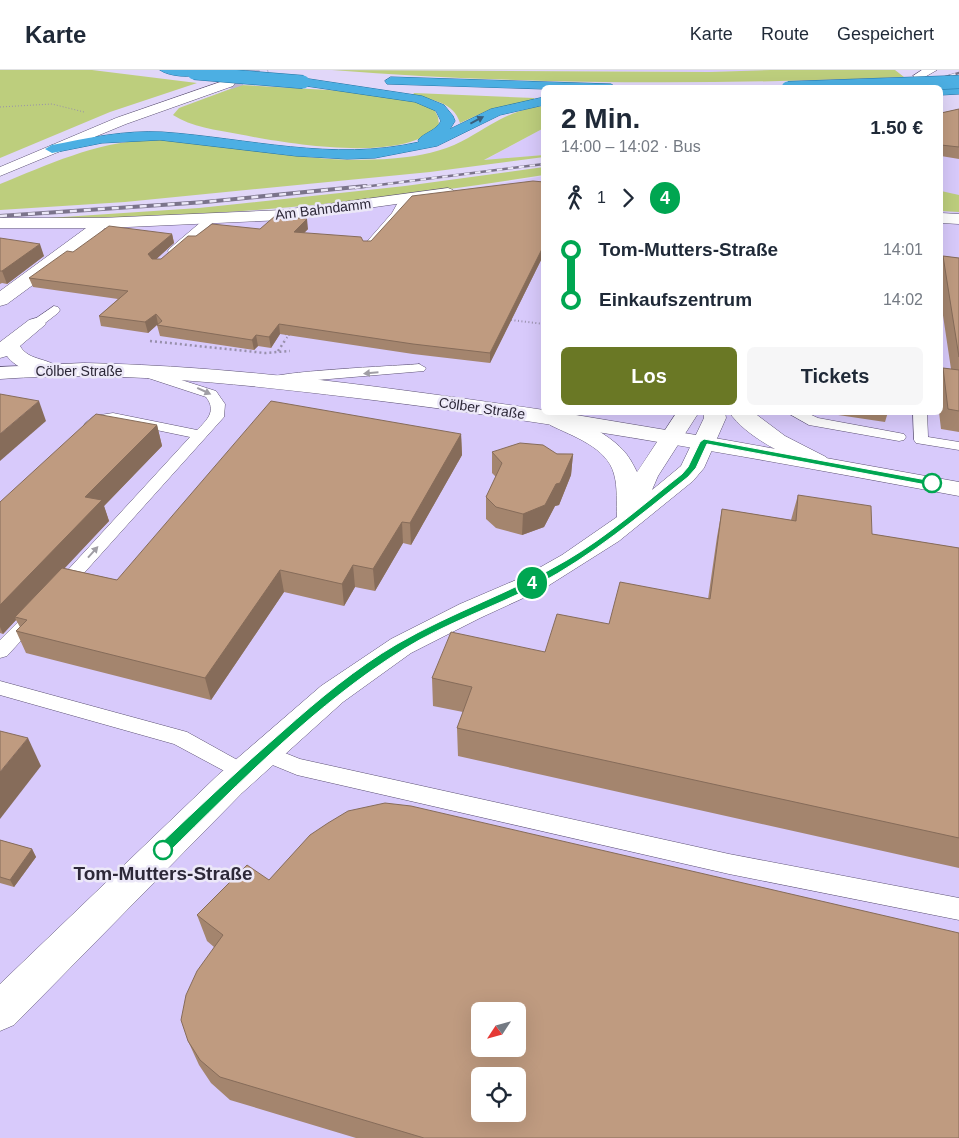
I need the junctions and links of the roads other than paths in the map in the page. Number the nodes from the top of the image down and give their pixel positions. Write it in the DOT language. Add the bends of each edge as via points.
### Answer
graph roads {
  1 [pos="166,70"];
  2 [pos="242,70"];
  3 [pos="266,70"];
  4 [pos="303,78"];
  5 [pos="959,82"];
  6 [pos="228,83"];
  7 [pos="874,85"];
  8 [pos="541,86"];
  9 [pos="959,90"];
  10 [pos="943,91"];
  11 [pos="541,93"];
  12 [pos="541,102"];
  13 [pos="128,118"];
  14 [pos="160,127"];
  15 [pos="52,149"];
  16 [pos="0,172"];
  17 [pos="462,191"];
  18 [pos="404,198"];
  19 [pos="212,218"];
  20 [pos="943,218"];
  21 [pos="959,219"];
  22 [pos="101,223"];
  23 [pos="0,224"];
  24 [pos="368,247"];
  25 [pos="165,259"];
  26 [pos="54,310"];
  27 [pos="12,313"];
  28 [pos="5,348"];
  29 [pos="419,368"];
  30 [pos="50,370"];
  31 [pos="141,371"];
  32 [pos="0,373"];
  33 [pos="263,381"];
  34 [pos="686,415"];
  35 [pos="714,415"];
  36 [pos="743,415"];
  37 [pos="800,415"];
  38 [pos="920,415"];
  39 [pos="558,420"];
  40 [pos="81,433"];
  41 [pos="199,435"];
  42 [pos="672,436"];
  43 [pos="899,437"];
  44 [pos="704,442"];
  45 [pos="959,446"];
  46 [pos="818,462"];
  47 [pos="959,488"];
  48 [pos="629,518"];
  49 [pos="0,651"];
  50 [pos="0,688"];
  51 [pos="254,763"];
  52 [pos="959,909"];
  53 [pos="0,1011"];
  1 -- 4 [label="highway, bridge"];
  2 -- 4 [label="highway"];
  3 -- 4 [label="highway"];
  4 -- 8 [label="highway"];
  4 -- 11 [label="highway" via="378,87"];
  4 -- 14 [label="highway" via="427,102 444,112 447,125 437,134 407,145 379,150 336,151 302,149"];
  5 -- 7 [label="highway, bridge"];
  6 -- 13 [label="street"];
  9 -- 10 [label="highway"];
  14 -- 12 [label="highway, one-way" via="296,152 375,154 432,143 496,112"];
  13 -- 14 [label="highway" via="136,130"];
  13 -- 15 [label="street"];
  14 -- 15 [label="highway"];
  15 -- 16 [label="street"];
  17 -- 18 [label="street, Am Bahndamm"];
  18 -- 19 [label="street, Am Bahndamm" via="358,208"];
  18 -- 24 [label="lane" via="396,214"];
  19 -- 22 [label="street, Am Bahndamm"];
  19 -- 25 [label="lane"];
  20 -- 21 [label="street"];
  22 -- 23 [label="street, Am Bahndamm"];
  22 -- 27 [label="street"];
  26 -- 27 [label="lane"];
  27 -- 28 [label="street"];
  28 -- 30 [label="street" via="19,358"];
  29 -- 33 [label="lane, one-way"];
  30 -- 31 [label="street, Cölber Straße"];
  30 -- 32 [label="street, Cölber Straße"];
  31 -- 33 [label="street, Cölber Straße"];
  31 -- 41 [label="lane, one-way" via="211,394 217,401 217,417"];
  33 -- 39 [label="street, Cölber Straße" via="419,399"];
  34 -- 42 [label="street"];
  35 -- 44 [label="street"];
  36 -- 46 [label="street" via="778,441"];
  37 -- 43 [label="lane" via="814,422"];
  38 -- 45 [label="lane" via="921,440"];
  39 -- 42 [label="street, Cölber Straße"];
  39 -- 48 [label="street" via="604,445 620,462 627,484"];
  40 -- 41 [label="lane" via="99,419 113,417"];
  49 -- 41 [label="lane, one-way"];
  42 -- 44 [label="street, Cölber Straße"];
  42 -- 48 [label="street" via="646,476"];
  44 -- 46 [label="street, Cölber Straße"];
  44 -- 48 [label="street" via="692,468"];
  46 -- 47 [label="street, Cölber Straße"];
  48 -- 51 [label="street" via="572,562 401,646 332,694"];
  50 -- 51 [label="lane" via="180,738"];
  51 -- 52 [label="lane" via="296,767 729,864"];
  51 -- 53 [label="street"];
}
